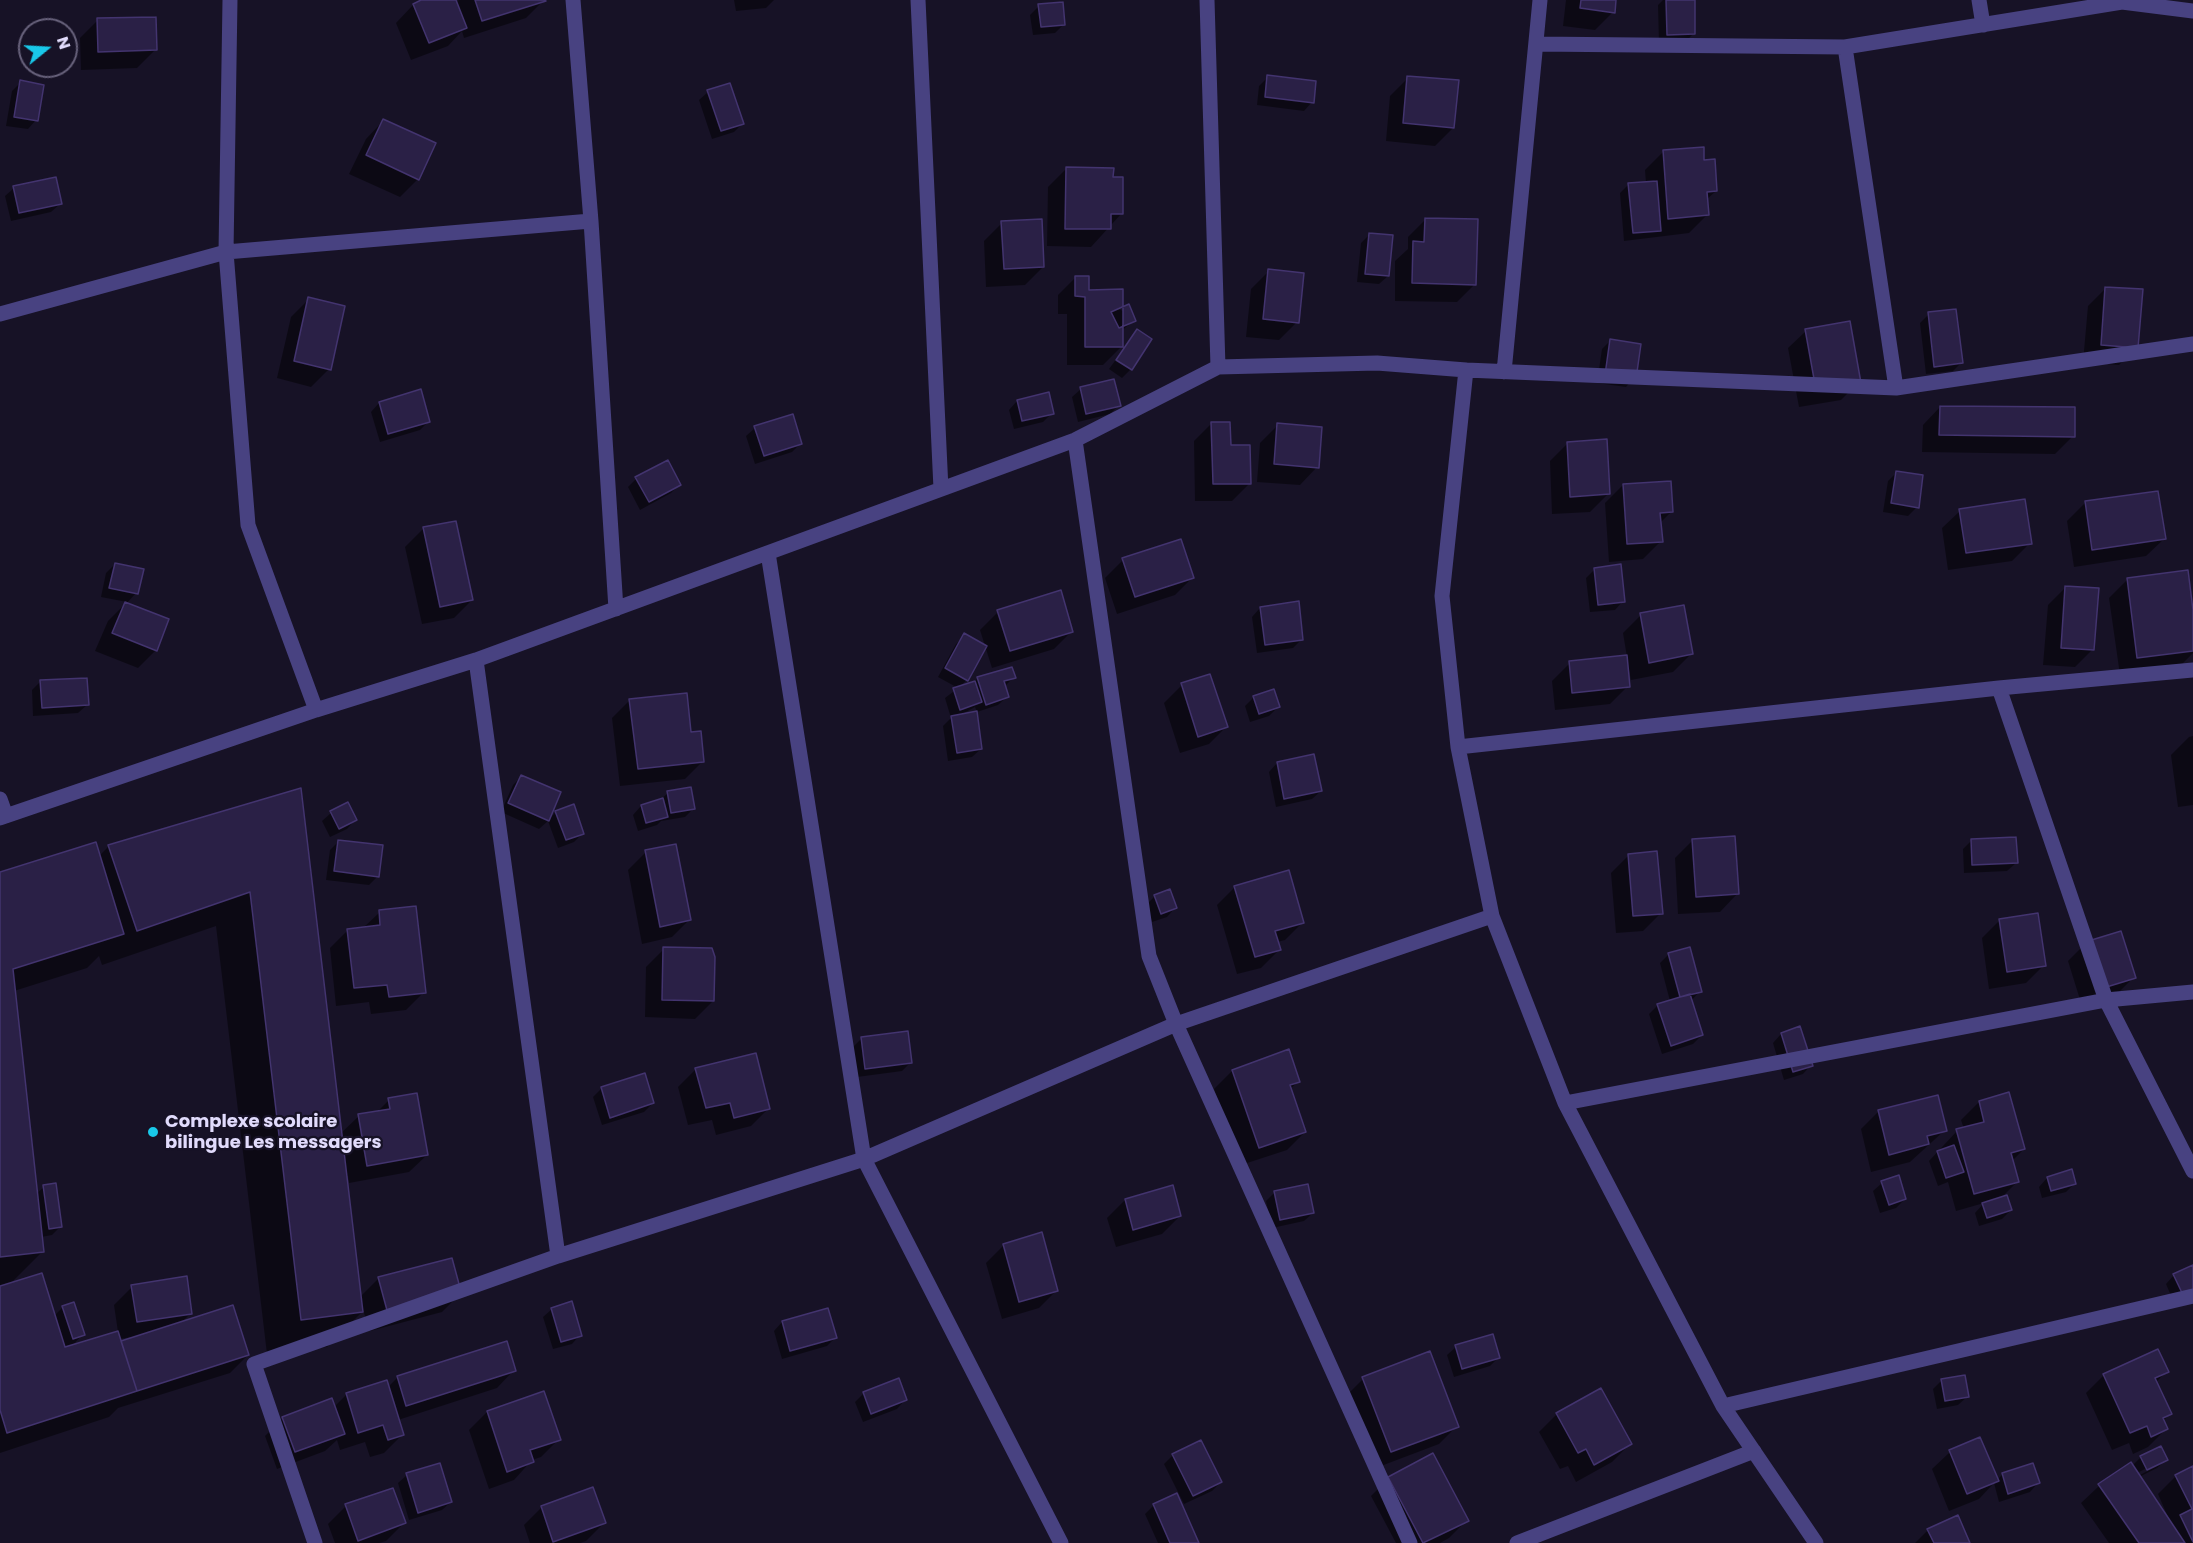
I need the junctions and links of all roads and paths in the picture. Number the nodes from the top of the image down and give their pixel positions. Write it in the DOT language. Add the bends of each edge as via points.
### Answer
graph roads {
  1 [pos="230,0"];
  2 [pos="573,0"];
  3 [pos="918,0"];
  4 [pos="1208,0"];
  5 [pos="1540,0"];
  6 [pos="1979,0"];
  7 [pos="2193,11"];
  8 [pos="1983,24"];
  9 [pos="1536,44"];
  10 [pos="1845,47"];
  11 [pos="591,221"];
  12 [pos="226,252"];
  13 [pos="0,314"];
  14 [pos="2193,344"];
  15 [pos="1218,368"];
  16 [pos="1466,370"];
  17 [pos="1504,372"];
  18 [pos="1896,388"];
  19 [pos="1075,440"];
  20 [pos="940,489"];
  21 [pos="768,553"];
  22 [pos="616,609"];
  23 [pos="476,660"];
  24 [pos="2193,670"];
  25 [pos="1999,688"];
  26 [pos="316,710"];
  27 [pos="1458,747"];
  28 [pos="0,798"];
  29 [pos="3,817"];
  30 [pos="1492,916"];
  31 [pos="2193,992"];
  32 [pos="2106,1000"];
  33 [pos="1176,1024"];
  34 [pos="1565,1103"];
  35 [pos="864,1159"];
  36 [pos="2193,1171"];
  37 [pos="558,1256"];
  38 [pos="2193,1296"];
  39 [pos="1724,1406"];
  40 [pos="1754,1451"];
  41 [pos="315,1543"];
  42 [pos="1061,1543"];
  43 [pos="1410,1543"];
  44 [pos="1518,1543"];
  45 [pos="1816,1543"];
  1 -- 12 [label="street"];
  2 -- 11 [label="street"];
  3 -- 20 [label="street"];
  4 -- 15 [label="street"];
  5 -- 9 [label="street"];
  6 -- 8 [label="street"];
  7 -- 8 [label="street" via="2122,2"];
  8 -- 10 [label="street"];
  9 -- 10 [label="street"];
  9 -- 17 [label="street"];
  10 -- 18 [label="street"];
  11 -- 12 [label="street"];
  11 -- 22 [label="street"];
  12 -- 13 [label="street"];
  12 -- 26 [label="street" via="248,525"];
  14 -- 18 [label="street"];
  15 -- 16 [label="street" via="1377,363"];
  15 -- 19 [label="street"];
  16 -- 17 [label="street"];
  16 -- 27 [label="street" via="1442,596"];
  17 -- 18 [label="street"];
  19 -- 20 [label="street"];
  19 -- 33 [label="street" via="1149,956"];
  20 -- 21 [label="street"];
  21 -- 22 [label="street"];
  21 -- 35 [label="street"];
  22 -- 23 [label="street"];
  23 -- 26 [label="street"];
  23 -- 37 [label="street"];
  24 -- 25 [label="street"];
  25 -- 27 [label="street"];
  25 -- 32 [label="street"];
  26 -- 29 [label="street"];
  27 -- 30 [label="street"];
  28 -- 29 [label="street"];
  30 -- 33 [label="street"];
  30 -- 34 [label="street"];
  31 -- 32 [label="street"];
  32 -- 34 [label="street"];
  32 -- 36 [label="street"];
  33 -- 35 [label="street"];
  33 -- 43 [label="street"];
  34 -- 39 [label="street"];
  35 -- 37 [label="street"];
  35 -- 42 [label="street"];
  37 -- 41 [label="street" via="254,1364"];
  38 -- 39 [label="street"];
  39 -- 40 [label="street"];
  40 -- 44 [label="street"];
  40 -- 45 [label="street"];
}
